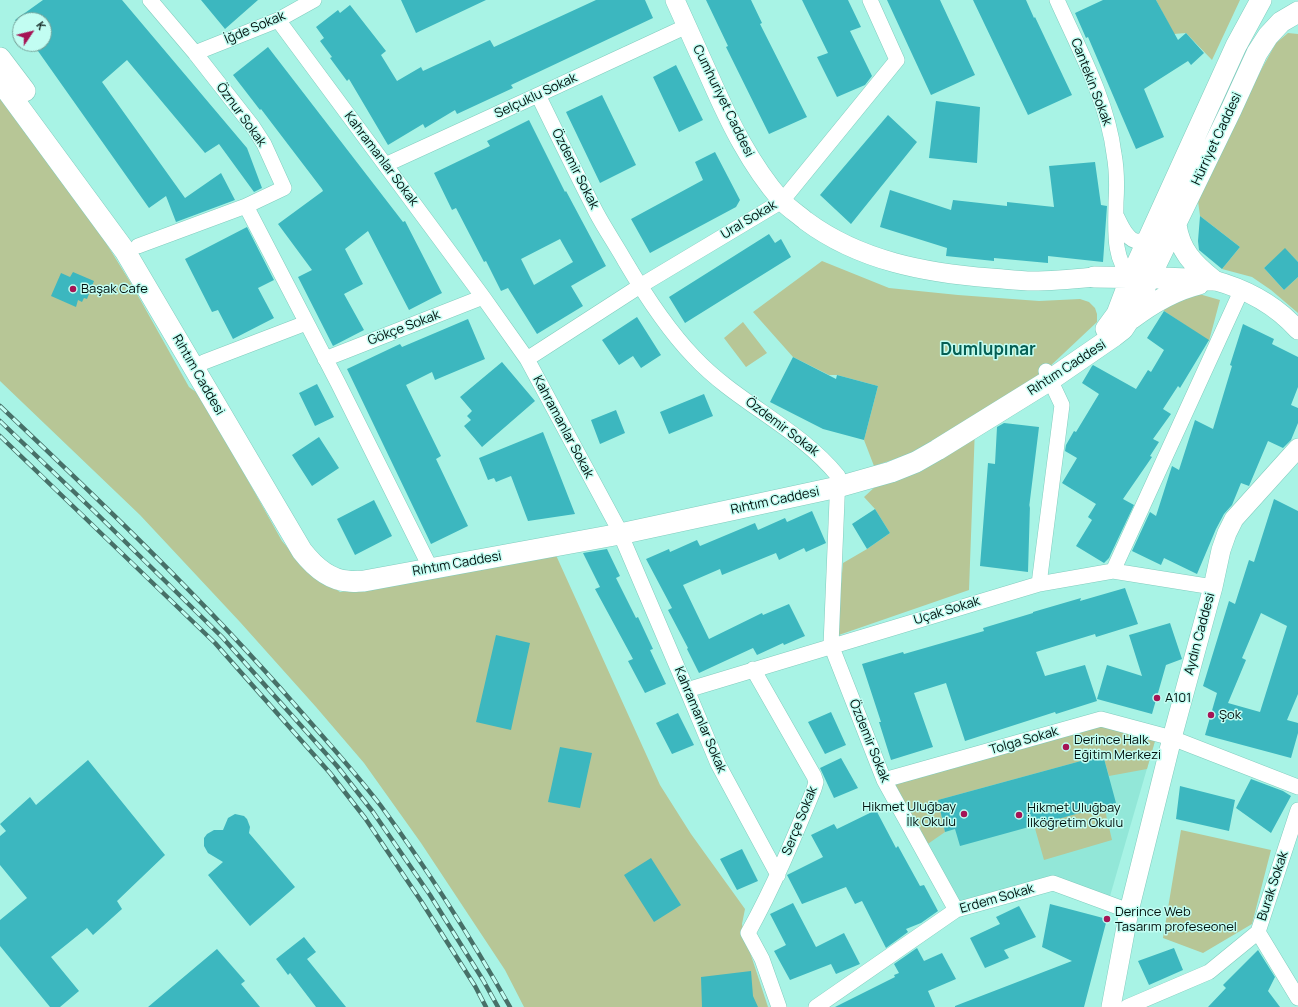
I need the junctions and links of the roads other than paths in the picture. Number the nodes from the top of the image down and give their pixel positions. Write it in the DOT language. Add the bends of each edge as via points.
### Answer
graph roads {
  1 [pos="150,0"];
  2 [pos="314,0"];
  3 [pos="675,0"];
  4 [pos="870,0"];
  5 [pos="1057,0"];
  6 [pos="1261,0"];
  7 [pos="1298,12"];
  8 [pos="278,20"];
  9 [pos="687,26"];
  10 [pos="195,53"];
  11 [pos="0,58"];
  12 [pos="0,81"];
  13 [pos="538,96"];
  14 [pos="385,165"];
  15 [pos="782,200"];
  16 [pos="246,206"];
  17 [pos="1116,215"];
  18 [pos="1176,225"];
  19 [pos="1149,238"];
  20 [pos="138,246"];
  21 [pos="1134,272"];
  22 [pos="1094,277"];
  23 [pos="1213,280"];
  24 [pos="640,286"];
  25 [pos="1242,289"];
  26 [pos="484,297"];
  27 [pos="1118,321"];
  28 [pos="306,323"];
  29 [pos="1298,330"];
  30 [pos="325,359"];
  31 [pos="527,359"];
  32 [pos="204,362"];
  33 [pos="1048,375"];
  34 [pos="1298,448"];
  35 [pos="838,482"];
  36 [pos="619,530"];
  37 [pos="427,560"];
  38 [pos="1113,571"];
  39 [pos="1039,584"];
  40 [pos="1213,587"];
  41 [pos="831,646"];
  42 [pos="753,669"];
  43 [pos="687,690"];
  44 [pos="1172,738"];
  45 [pos="884,780"];
  46 [pos="1298,787"];
  47 [pos="1298,810"];
  48 [pos="778,875"];
  49 [pos="956,910"];
  50 [pos="1129,911"];
  51 [pos="1258,932"];
  52 [pos="1298,998"];
  53 [pos="779,1007"];
  54 [pos="816,1007"];
  55 [pos="1111,1007"];
  56 [pos="1127,1007"];
  1 -- 10 [label="street, Öznur Sokak"];
  2 -- 8 [label="street, İğde Sokak"];
  3 -- 9 [label="street, Cumhuriyet Caddesi"];
  4 -- 15 [label="street, Ural Sokak" via="897,60"];
  5 -- 17 [label="street, Cantekin Sokak" via="1089,72 1109,127 1117,175"];
  6 -- 19 [label="main road, Hürriyet Caddesi" via="1236,46"];
  7 -- 18 [label="main road, Hürriyet Caddesi" via="1281,22 1257,53"];
  8 -- 10 [label="street, İğde Sokak"];
  8 -- 14 [label="street, Kahramanlar Sokak"];
  9 -- 13 [label="street, Selçuklu Sokak"];
  9 -- 15 [label="street, Cumhuriyet Caddesi" via="741,144 759,172"];
  10 -- 16 [label="street, Öznur Sokak" via="253,127 264,144 284,188"];
  11 -- 20 [label="main road, Rıhtım Caddesi"];
  12 -- 36 [label="main road, Rıhtım Caddesi" via="125,251 302,551 324,573 347,582 364,581"];
  13 -- 14 [label="street, Selçuklu Sokak"];
  13 -- 24 [label="street, Özdemir Sokak" via="597,213"];
  14 -- 26 [label="street, Kahramanlar Sokak"];
  15 -- 22 [label="street, Cumhuriyet Caddesi" via="820,231 866,254 898,264 969,276 1033,281"];
  15 -- 24 [label="street, Ural Sokak"];
  16 -- 20 [label="street, Öznur Sokak"];
  16 -- 28 [label="street"];
  17 -- 19 [label="street" via="1130,238 1140,242"];
  17 -- 21 [label="street, Cantekin Sokak" via="1117,246"];
  18 -- 21 [label="main road, Hürriyet Caddesi"];
  18 -- 23 [label="main road" via="1178,237 1186,254"];
  19 -- 21 [label="main road, Hürriyet Caddesi"];
  20 -- 32 [label="main road, Rıhtım Caddesi"];
  21 -- 22 [label="main road"];
  21 -- 23 [label="main road"];
  21 -- 27 [label="main road"];
  22 -- 27 [label="main road" via="1110,293"];
  23 -- 25 [label="street"];
  23 -- 27 [label="main road, Rıhtım Caddesi" via="1163,297"];
  24 -- 31 [label="street, Ural Sokak"];
  24 -- 35 [label="street, Özdemir Sokak" via="694,358 822,458"];
  25 -- 29 [label="street" via="1274,308"];
  25 -- 38 [label="street"];
  26 -- 30 [label="street, Gökçe Sokak"];
  26 -- 31 [label="street, Kahramanlar Sokak"];
  27 -- 33 [label="main road, Rıhtım Caddesi"];
  28 -- 30 [label="street"];
  28 -- 32 [label="street"];
  30 -- 37 [label="street"];
  31 -- 36 [label="street, Kahramanlar Sokak"];
  32 -- 37 [label="main road, Rıhtım Caddesi" via="298,523 323,556 338,568 350,573 363,573"];
  33 -- 35 [label="main road, Rıhtım Caddesi" via="928,445"];
  33 -- 39 [label="street" via="1062,405"];
  34 -- 40 [label="street, Aydın Caddesi" via="1234,518 1221,550"];
  35 -- 36 [label="main road, Rıhtım Caddesi" via="747,498"];
  35 -- 41 [label="street, Özdemir Sokak"];
  36 -- 37 [label="main road, Rıhtım Caddesi"];
  36 -- 43 [label="street, Kahramanlar Sokak"];
  38 -- 39 [label="street, Uçak Sokak"];
  38 -- 40 [label="street, Uçak Sokak"];
  39 -- 41 [label="street, Uçak Sokak"];
  40 -- 44 [label="street, Aydın Caddesi"];
  41 -- 42 [label="street, Uçak Sokak"];
  41 -- 45 [label="street, Özdemir Sokak"];
  42 -- 43 [label="street, Uçak Sokak"];
  42 -- 48 [label="street, Serçe Sokak" via="816,782"];
  43 -- 48 [label="street, Kahramanlar Sokak" via="718,764"];
  44 -- 45 [label="street, Tolga Sokak" via="1101,719"];
  44 -- 46 [label="street, Tolga Sokak"];
  44 -- 50 [label="street, Aydın Caddesi"];
  45 -- 49 [label="street, Özdemir Sokak"];
  47 -- 51 [label="street, Burak Sokak"];
  48 -- 53 [label="street, Serçe Sokak" via="748,932 762,959"];
  49 -- 50 [label="street, Erdem Sokak" via="1052,883"];
  49 -- 54 [label="street, Erdem Sokak"];
  50 -- 55 [label="street, Aydın Caddesi"];
  51 -- 52 [label="street"];
  51 -- 56 [label="street, Burak Sokak" via="1209,972"];
}
